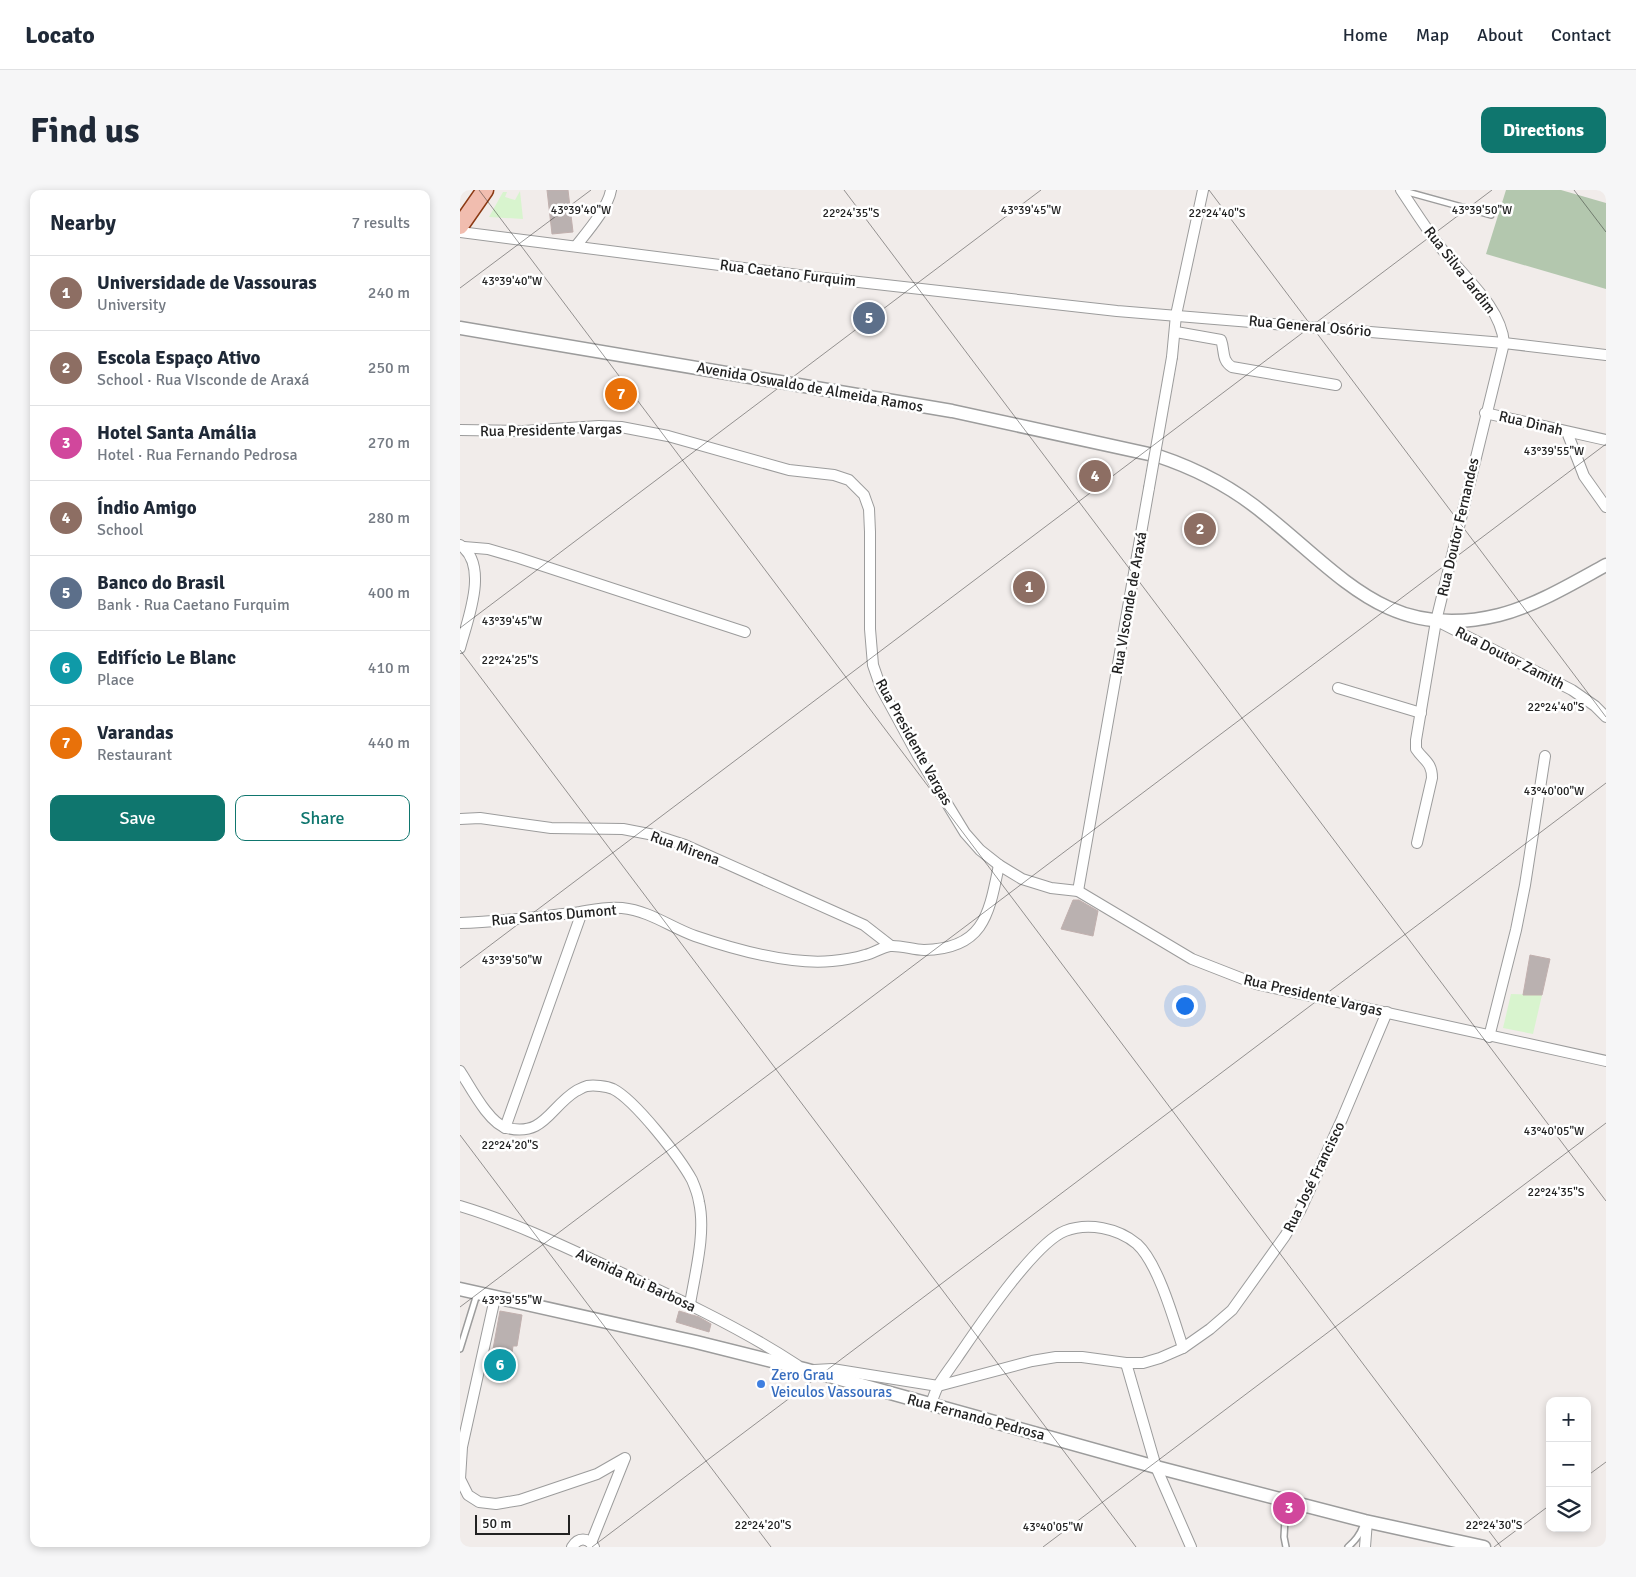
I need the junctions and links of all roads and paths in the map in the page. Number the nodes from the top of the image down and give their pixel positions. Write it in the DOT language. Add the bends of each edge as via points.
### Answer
graph roads {
  1 [pos="485,190"];
  2 [pos="611,190"];
  3 [pos="1203,190"];
  4 [pos="1401,190"];
  5 [pos="1490,215"];
  6 [pos="460,226"];
  7 [pos="460,232"];
  8 [pos="576,246"];
  9 [pos="1116,310"];
  10 [pos="1176,315"];
  11 [pos="460,328"];
  12 [pos="1176,332"];
  13 [pos="1504,343"];
  14 [pos="1606,355"];
  15 [pos="1336,385"];
  16 [pos="1486,413"];
  17 [pos="460,430"];
  18 [pos="1567,432"];
  19 [pos="1606,440"];
  20 [pos="1606,507"];
  21 [pos="462,546"];
  22 [pos="1606,565"];
  23 [pos="1436,621"];
  24 [pos="745,632"];
  25 [pos="460,648"];
  26 [pos="1338,688"];
  27 [pos="1421,713"];
  28 [pos="1606,717"];
  29 [pos="1545,756"];
  30 [pos="460,819"];
  31 [pos="1418,843"];
  32 [pos="999,865"];
  33 [pos="1078,891"];
  34 [pos="582,912"];
  35 [pos="460,923"];
  36 [pos="891,946"];
  37 [pos="1387,1012"];
  38 [pos="1489,1037"];
  39 [pos="1606,1061"];
  40 [pos="460,1070"];
  41 [pos="504,1128"];
  42 [pos="460,1206"];
  43 [pos="460,1289"];
  44 [pos="477,1294"];
  45 [pos="495,1298"];
  46 [pos="690,1304"];
  47 [pos="1183,1348"];
  48 [pos="460,1349"];
  49 [pos="1126,1364"];
  50 [pos="807,1370"];
  51 [pos="938,1386"];
  52 [pos="931,1404"];
  53 [pos="460,1463"];
  54 [pos="1156,1466"];
  55 [pos="1286,1500"];
  56 [pos="1366,1521"];
  57 [pos="593,1545"];
  58 [pos="572,1547"];
  59 [pos="1191,1547"];
  60 [pos="1286,1547"];
  61 [pos="1348,1547"];
  62 [pos="1365,1547"];
  63 [pos="1484,1547"];
  1 -- 6 [label="main road"];
  2 -- 8 [label="street"];
  3 -- 10 [label="street, Rua VIsconde de Araxá"];
  4 -- 5 [label="lane"];
  4 -- 13 [label="street, Rua Silva Jardim" via="1439,245 1491,308 1503,330"];
  7 -- 8 [label="street, Rua Caetano Furquim"];
  8 -- 9 [label="street, Rua Caetano Furquim" via="814,277"];
  9 -- 10 [label="street, Rua General Osório"];
  10 -- 12 [label="street, Rua VIsconde de Araxá"];
  10 -- 13 [label="street, Rua General Osório"];
  11 -- 23 [label="street, Avenida Oswaldo de Almeida Ramos" via="952,411 1158,456 1217,481 1241,497 1362,595 1408,616"];
  12 -- 15 [label="street" via="1221,340 1226,362 1232,367"];
  12 -- 33 [label="street, Rua VIsconde de Araxá, bridge"];
  13 -- 14 [label="street"];
  13 -- 16 [label="street, Rua Doutor Fernandes"];
  16 -- 18 [label="street, Rua Dinah"];
  16 -- 23 [label="street, Rua Doutor Fernandes"];
  17 -- 32 [label="street, Rua Presidente Vargas" via="621,427 668,436 789,470 849,480 864,495 869,509 870,629 873,665 881,688 965,833"];
  18 -- 19 [label="street, Rua Dinah"];
  18 -- 20 [label="street" via="1584,476"];
  21 -- 24 [label="street" via="519,558"];
  21 -- 25 [label="street" via="471,560 475,594"];
  22 -- 23 [label="street, Avenida Oswaldo de Almeida Ramos" via="1530,604 1501,615"];
  23 -- 27 [label="street, Rua Doutor Fernandes"];
  23 -- 28 [label="street, Rua Doutor Zamith" via="1572,690"];
  26 -- 27 [label="street"];
  27 -- 31 [label="street, Rua Doutor Fernandes" via="1416,749 1431,766 1432,778"];
  29 -- 38 [label="street" via="1518,921"];
  30 -- 36 [label="street, Rua Mirena" via="480,818 551,828 623,829 654,835 685,845 864,924"];
  32 -- 33 [label="street, Rua Presidente Vargas" via="1022,879 1050,888"];
  32 -- 36 [label="street, Rua Santos Dumont" via="988,912 979,928 965,941 934,950"];
  33 -- 37 [label="street, Rua Presidente Vargas" via="1192,959 1217,970 1256,984"];
  34 -- 35 [label="street, Rua Santos Dumont"];
  34 -- 36 [label="street, Rua Santos Dumont" via="621,908 645,913 694,935 794,961 831,961 864,956"];
  34 -- 41 [label="street"];
  37 -- 38 [label="street, Rua Presidente Vargas"];
  37 -- 47 [label="street, Rua José Francisco" via="1312,1186 1285,1236 1232,1310"];
  38 -- 39 [label="street, Rua Presidente Vargas"];
  40 -- 41 [label="street" via="486,1111"];
  41 -- 46 [label="street" via="525,1130 541,1124 570,1095 584,1086 613,1089 631,1104 654,1128 693,1182 702,1220"];
  42 -- 46 [label="street, Avenida Rui Barbosa" via="498,1218"];
  43 -- 44 [label="street, Rua Fernando Pedrosa"];
  44 -- 45 [label="street, Rua Fernando Pedrosa"];
  44 -- 48 [label="lane"];
  45 -- 50 [label="street, Rua Fernando Pedrosa"];
  45 -- 53 [label="street"];
  46 -- 50 [label="street, Avenida Rui Barbosa"];
  47 -- 49 [label="street, Rua José Francisco" via="1143,1363"];
  47 -- 51 [label="street" via="1156,1276 1137,1244 1118,1232 1100,1227 1080,1228 1065,1231 1050,1240 1035,1256 976,1330"];
  49 -- 51 [label="street, Rua José Francisco" via="1082,1357 1056,1357"];
  49 -- 54 [label="street"];
  50 -- 51 [label="street, Rua José Francisco" via="832,1369"];
  50 -- 52 [label="street, Rua Fernando Pedrosa"];
  51 -- 52 [label="street"];
  52 -- 54 [label="street, Rua Fernando Pedrosa"];
  53 -- 57 [label="street" via="460,1479 468,1495 479,1502 496,1504 520,1500 597,1474 625,1458"];
  54 -- 55 [label="street, Rua Fernando Pedrosa"];
  54 -- 59 [label="street"];
  55 -- 56 [label="street, Rua Fernando Pedrosa"];
  55 -- 60 [label="lane"];
  56 -- 61 [label="lane"];
  56 -- 62 [label="street"];
  56 -- 63 [label="street, Rua Fernando Pedrosa"];
  57 -- 58 [label="street" via="581,1540"];
}
